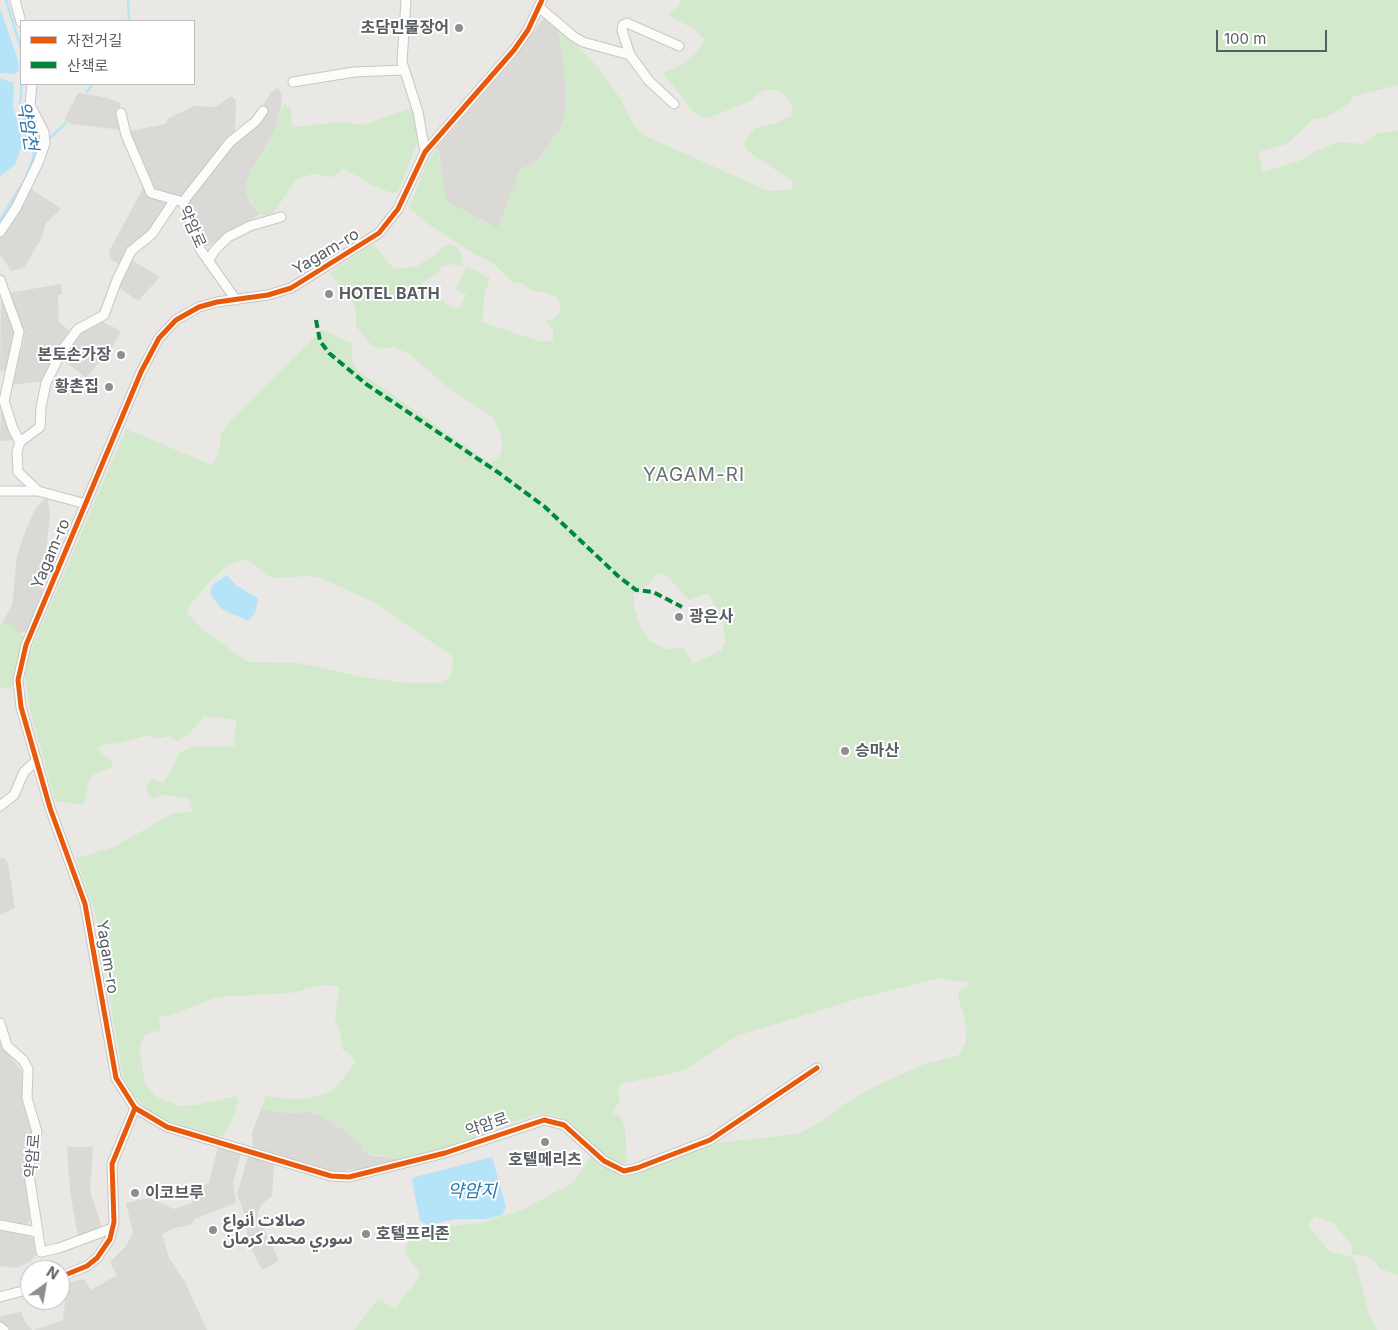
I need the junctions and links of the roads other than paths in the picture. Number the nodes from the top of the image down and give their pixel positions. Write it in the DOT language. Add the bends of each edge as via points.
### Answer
graph roads {
  1 [pos="15,0"];
  2 [pos="406,0"];
  3 [pos="541,4"];
  4 [pos="20,20"];
  5 [pos="679,46"];
  6 [pos="630,55"];
  7 [pos="403,70"];
  8 [pos="293,82"];
  9 [pos="32,85"];
  10 [pos="674,104"];
  11 [pos="263,111"];
  12 [pos="121,113"];
  13 [pos="425,152"];
  14 [pos="179,201"];
  15 [pos="281,217"];
  16 [pos="0,232"];
  17 [pos="208,261"];
  18 [pos="0,280"];
  19 [pos="236,300"];
  20 [pos="20,442"];
  21 [pos="0,491"];
  22 [pos="38,491"];
  23 [pos="86,504"];
  24 [pos="37,760"];
  25 [pos="0,806"];
  26 [pos="0,1023"];
  27 [pos="817,1068"];
  28 [pos="134,1108"];
  29 [pos="0,1225"];
  30 [pos="113,1228"];
  31 [pos="37,1232"];
  32 [pos="70,1273"];
  33 [pos="20,1292"];
  34 [pos="0,1297"];
  35 [pos="0,1327"];
  36 [pos="4,1330"];
  1 -- 4 [label="street"];
  2 -- 7 [label="street" via="401,57"];
  3 -- 6 [label="street" via="577,39"];
  3 -- 13 [label="street, Yagam-ro" via="514,50"];
  5 -- 6 [label="street" via="626,23 622,30"];
  6 -- 10 [label="street" via="649,81"];
  7 -- 8 [label="street" via="354,72"];
  7 -- 13 [label="street" via="418,112"];
  9 -- 16 [label="street" via="30,105 46,143 16,208"];
  11 -- 14 [label="street" via="230,142"];
  12 -- 14 [label="street, 약암로" via="126,135 151,193"];
  13 -- 19 [label="street, Yagam-ro" via="398,209 371,239 291,288"];
  14 -- 17 [label="street, 약암로"];
  14 -- 20 [label="street" via="152,234 131,251 104,314 78,329 63,349 46,383 40,427"];
  15 -- 17 [label="street" via="250,226 228,237"];
  17 -- 19 [label="street, 약암로"];
  18 -- 20 [label="street" via="19,332 4,401 12,429"];
  19 -- 23 [label="street, Yagam-ro" via="208,304 186,313 159,338 141,372"];
  20 -- 22 [label="street" via="18,472"];
  21 -- 22 [label="street"];
  22 -- 23 [label="street"];
  23 -- 24 [label="street, Yagam-ro" via="26,645 20,667 18,689"];
  24 -- 25 [label="street" via="24,772 14,795"];
  24 -- 28 [label="street, Yagam-ro" via="50,808 85,904 116,1078"];
  26 -- 31 [label="street, 약암로" via="7,1046 28,1069 26,1098 37,1132 28,1168"];
  27 -- 28 [label="street, 약암로" via="710,1140 624,1171 604,1161 564,1125 544,1120 445,1153 349,1177 331,1176 167,1127"];
  28 -- 30 [label="street" via="112,1164"];
  29 -- 31 [label="street"];
  30 -- 31 [label="street, 약암로" via="41,1252"];
  30 -- 32 [label="street" via="108,1244 97,1258"];
  33 -- 34 [label="street"];
  35 -- 36 [label="street"];
}
